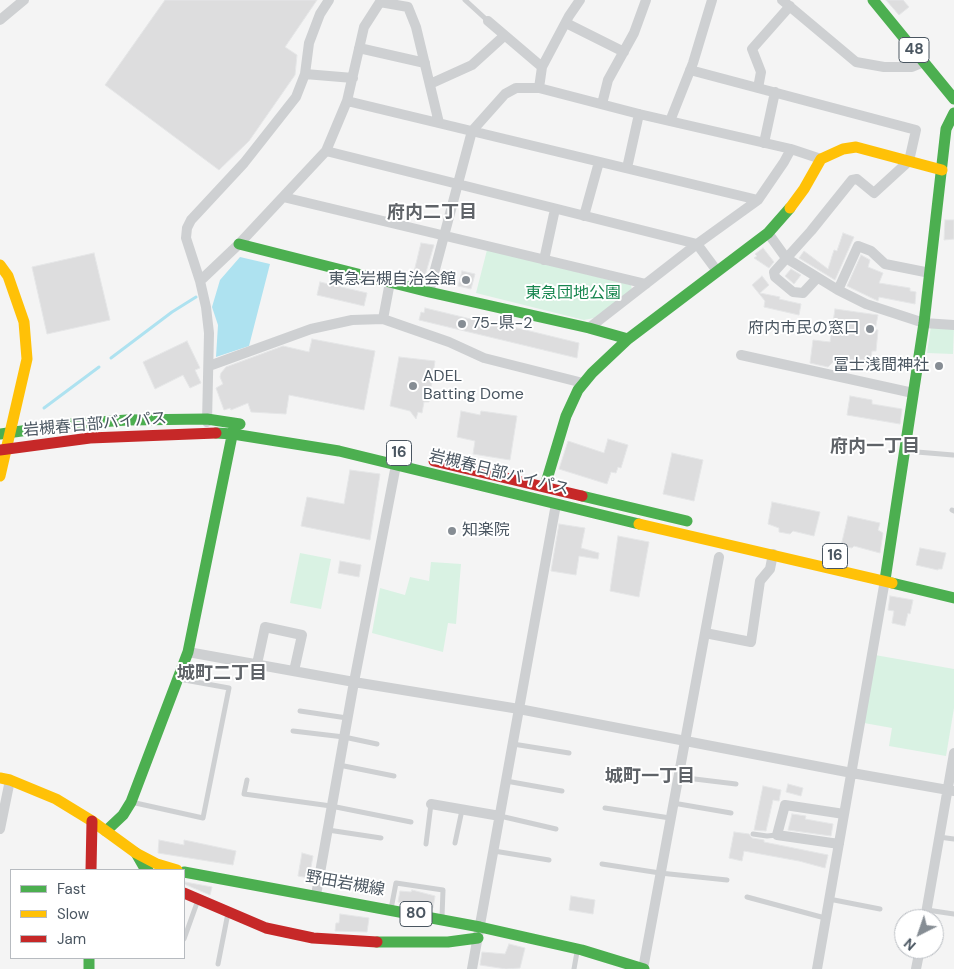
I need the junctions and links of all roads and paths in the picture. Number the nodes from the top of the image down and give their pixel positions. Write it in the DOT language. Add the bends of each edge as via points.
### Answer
graph roads {
  1 [pos="24,0"];
  2 [pos="329,0"];
  3 [pos="465,0"];
  4 [pos="580,0"];
  5 [pos="646,0"];
  6 [pos="712,0"];
  7 [pos="874,0"];
  8 [pos="786,3"];
  9 [pos="0,20"];
  10 [pos="488,21"];
  11 [pos="566,22"];
  12 [pos="504,36"];
  13 [pos="359,48"];
  14 [pos="624,52"];
  15 [pos="924,62"];
  16 [pos="425,63"];
  17 [pos="542,67"];
  18 [pos="690,70"];
  19 [pos="305,74"];
  20 [pos="353,78"];
  21 [pos="430,84"];
  22 [pos="539,88"];
  23 [pos="758,88"];
  24 [pos="775,92"];
  25 [pos="954,99"];
  26 [pos="347,101"];
  27 [pos="602,104"];
  28 [pos="639,114"];
  29 [pos="954,114"];
  30 [pos="670,121"];
  31 [pos="439,123"];
  32 [pos="472,131"];
  33 [pos="764,143"];
  34 [pos="791,149"];
  35 [pos="326,152"];
  36 [pos="821,159"];
  37 [pos="909,160"];
  38 [pos="599,162"];
  39 [pos="627,168"];
  40 [pos="942,170"];
  41 [pos="458,184"];
  42 [pos="283,197"];
  43 [pos="758,200"];
  44 [pos="555,209"];
  45 [pos="584,216"];
  46 [pos="768,233"];
  47 [pos="443,236"];
  48 [pos="239,244"];
  49 [pos="697,244"];
  50 [pos="786,258"];
  51 [pos="544,260"];
  52 [pos="0,265"];
  53 [pos="717,270"];
  54 [pos="930,273"];
  55 [pos="817,278"];
  56 [pos="200,281"];
  57 [pos="390,282"];
  58 [pos="646,284"];
  59 [pos="838,290"];
  60 [pos="429,292"];
  61 [pos="383,319"];
  62 [pos="924,324"];
  63 [pos="954,324"];
  64 [pos="589,328"];
  65 [pos="628,339"];
  66 [pos="741,355"];
  67 [pos="209,366"];
  68 [pos="583,383"];
  69 [pos="913,393"];
  70 [pos="207,419"];
  71 [pos="234,429"];
  72 [pos="5,433"];
  73 [pos="204,433"];
  74 [pos="313,435"];
  75 [pos="3,450"];
  76 [pos="904,451"];
  77 [pos="953,455"];
  78 [pos="420,458"];
  79 [pos="396,464"];
  80 [pos="0,476"];
  81 [pos="544,486"];
  82 [pos="556,504"];
  83 [pos="696,523"];
  84 [pos="773,554"];
  85 [pos="719,557"];
  86 [pos="884,580"];
  87 [pos="954,598"];
  88 [pos="705,633"];
  89 [pos="188,652"];
  90 [pos="257,664"];
  91 [pos="294,671"];
  92 [pos="178,679"];
  93 [pos="354,682"];
  94 [pos="519,709"];
  95 [pos="300,711"];
  96 [pos="347,718"];
  97 [pos="293,731"];
  98 [pos="344,738"];
  99 [pos="685,741"];
  100 [pos="377,744"];
  101 [pos="513,744"];
  102 [pos="569,753"];
  103 [pos="954,753"];
  104 [pos="339,765"];
  105 [pos="852,773"];
  106 [pos="394,776"];
  107 [pos="678,777"];
  108 [pos="5,779"];
  109 [pos="247,780"];
  110 [pos="506,781"];
  111 [pos="736,784"];
  112 [pos="562,790"];
  113 [pos="951,790"];
  114 [pos="131,802"];
  115 [pos="673,803"];
  116 [pos="431,804"];
  117 [pos="331,806"];
  118 [pos="605,808"];
  119 [pos="462,810"];
  120 [pos="731,814"];
  121 [pos="844,814"];
  122 [pos="500,816"];
  123 [pos="670,818"];
  124 [pos="92,821"];
  125 [pos="411,822"];
  126 [pos="0,829"];
  127 [pos="556,829"];
  128 [pos="106,830"];
  129 [pos="327,830"];
  130 [pos="753,834"];
  131 [pos="777,835"];
  132 [pos="939,837"];
  133 [pos="380,838"];
  134 [pos="954,839"];
  135 [pos="455,843"];
  136 [pos="426,844"];
  137 [pos="839,844"];
  138 [pos="494,851"];
  139 [pos="136,853"];
  140 [pos="549,860"];
  141 [pos="602,864"];
  142 [pos="91,869"];
  143 [pos="147,869"];
  144 [pos="173,869"];
  145 [pos="185,872"];
  146 [pos="660,873"];
  147 [pos="727,880"];
  148 [pos="185,894"];
  149 [pos="316,896"];
  150 [pos="747,896"];
  151 [pos="829,899"];
  152 [pos="198,900"];
  153 [pos="391,909"];
  154 [pos="880,909"];
  155 [pos="927,909"];
  156 [pos="228,913"];
  157 [pos="826,918"];
  158 [pos="442,919"];
  159 [pos="479,932"];
  160 [pos="185,936"];
  161 [pos="578,949"];
  162 [pos="218,964"];
  163 [pos="640,968"];
  164 [pos="472,969"];
  165 [pos="574,969"];
  166 [pos="817,969"];
  1 -- 9 [label="street"];
  2 -- 19 [label="street" via="309,42"];
  3 -- 10 [label="lane"];
  4 -- 11 [label="street"];
  5 -- 14 [label="street"];
  6 -- 18 [label="street"];
  7 -- 15 [label="main road, 48"];
  8 -- 15 [label="street" via="856,62 912,67"];
  8 -- 23 [label="street" via="752,49 761,72"];
  10 -- 12 [label="street"];
  11 -- 14 [label="street"];
  11 -- 17 [label="street"];
  12 -- 17 [label="street"];
  12 -- 21 [label="street" via="472,65"];
  13 -- 16 [label="street"];
  13 -- 16 [label="street" via="364,27 380,2 408,7"];
  13 -- 20 [label="street"];
  14 -- 27 [label="street" via="608,80"];
  15 -- 25 [label="main road, 48"];
  16 -- 21 [label="street"];
  17 -- 22 [label="street"];
  18 -- 23 [label="street"];
  18 -- 30 [label="street"];
  19 -- 20 [label="street"];
  19 -- 56 [label="street" via="296,97 244,163 191,220 186,238"];
  20 -- 26 [label="street"];
  21 -- 31 [label="street"];
  22 -- 27 [label="street"];
  22 -- 32 [label="street" via="516,88 505,94"];
  23 -- 24 [label="street"];
  24 -- 33 [label="street"];
  24 -- 37 [label="street" via="916,130"];
  26 -- 31 [label="street"];
  26 -- 35 [label="street"];
  27 -- 28 [label="street"];
  28 -- 30 [label="street"];
  28 -- 39 [label="street"];
  29 -- 40 [label="main road" via="946,130"];
  30 -- 33 [label="street"];
  31 -- 32 [label="street"];
  32 -- 38 [label="street"];
  32 -- 41 [label="street"];
  33 -- 34 [label="street"];
  34 -- 36 [label="street"];
  34 -- 43 [label="street"];
  35 -- 41 [label="street"];
  35 -- 42 [label="street"];
  36 -- 37 [label="main road" via="856,147"];
  36 -- 46 [label="main road" via="804,189"];
  37 -- 40 [label="main road"];
  37 -- 50 [label="street" via="874,193 857,179 852,180"];
  38 -- 39 [label="street"];
  38 -- 45 [label="street"];
  39 -- 43 [label="street"];
  40 -- 54 [label="main road"];
  41 -- 44 [label="street"];
  41 -- 47 [label="street"];
  42 -- 47 [label="street"];
  42 -- 48 [label="street"];
  43 -- 49 [label="street"];
  44 -- 45 [label="street"];
  44 -- 51 [label="street"];
  45 -- 49 [label="street"];
  46 -- 50 [label="street"];
  46 -- 53 [label="main road"];
  47 -- 51 [label="street"];
  47 -- 60 [label="street"];
  48 -- 56 [label="street"];
  48 -- 57 [label="main road"];
  49 -- 53 [label="street"];
  49 -- 58 [label="street"];
  50 -- 55 [label="street"];
  50 -- 55 [label="street" via="774,272 775,277 793,292 803,293"];
  51 -- 58 [label="street"];
  52 -- 72 [label="main road" via="8,276 24,322 27,359"];
  53 -- 65 [label="main road"];
  54 -- 59 [label="street" via="885,264 872,251 858,246"];
  54 -- 62 [label="main road"];
  55 -- 59 [label="street"];
  56 -- 67 [label="street" via="210,333"];
  57 -- 60 [label="main road"];
  57 -- 61 [label="street"];
  58 -- 64 [label="street"];
  59 -- 62 [label="street" via="866,304"];
  60 -- 64 [label="main road"];
  61 -- 67 [label="street" via="352,320 310,329"];
  61 -- 68 [label="street" via="484,358"];
  62 -- 63 [label="street"];
  62 -- 69 [label="main road"];
  64 -- 65 [label="main road"];
  65 -- 68 [label="main road"];
  66 -- 69 [label="street"];
  67 -- 70 [label="street"];
  68 -- 81 [label="main road" via="566,416"];
  69 -- 76 [label="main road"];
  70 -- 71 [label="main road, 岩槻春日部バイパス / 16"];
  70 -- 72 [label="main road, 岩槻春日部バイパス / 16" via="127,420"];
  70 -- 73 [label="street"];
  71 -- 73 [label="main road, 岩槻春日部バイパス / 16"];
  71 -- 74 [label="main road, 岩槻春日部バイパス / 16"];
  71 -- 79 [label="main road, 岩槻春日部バイパス / 16"];
  71 -- 89 [label="main road"];
  72 -- 75 [label="main road"];
  73 -- 75 [label="main road, 岩槻春日部バイパス / 16" via="90,438"];
  75 -- 80 [label="main road"];
  76 -- 77 [label="lane"];
  76 -- 86 [label="main road"];
  78 -- 81 [label="main road, 岩槻春日部バイパス / 16"];
  79 -- 82 [label="main road, 岩槻春日部バイパス / 16"];
  79 -- 93 [label="street"];
  81 -- 83 [label="main road, 岩槻春日部バイパス / 16"];
  82 -- 84 [label="main road, 岩槻春日部バイパス / 16"];
  82 -- 94 [label="street"];
  84 -- 86 [label="main road, 岩槻春日部バイパス / 16"];
  84 -- 88 [label="street" via="770,569 760,581 751,642"];
  85 -- 88 [label="street"];
  86 -- 87 [label="main road, 岩槻春日部バイパス / 16"];
  86 -- 105 [label="street"];
  88 -- 99 [label="street"];
  89 -- 90 [label="street"];
  89 -- 92 [label="main road"];
  90 -- 91 [label="street"];
  90 -- 91 [label="street" via="265,627 302,635"];
  91 -- 93 [label="street"];
  92 -- 114 [label="main road"];
  92 -- 114 [label="lane" via="229,688 203,818"];
  93 -- 94 [label="street"];
  93 -- 96 [label="street"];
  94 -- 99 [label="street"];
  94 -- 101 [label="street"];
  95 -- 96 [label="lane"];
  96 -- 98 [label="street"];
  97 -- 98 [label="lane"];
  98 -- 100 [label="lane"];
  98 -- 104 [label="street"];
  99 -- 105 [label="street"];
  99 -- 107 [label="street"];
  101 -- 102 [label="lane"];
  101 -- 110 [label="street"];
  103 -- 113 [label="street"];
  104 -- 106 [label="lane"];
  104 -- 117 [label="street"];
  105 -- 113 [label="street"];
  105 -- 121 [label="street"];
  107 -- 111 [label="lane"];
  107 -- 115 [label="street"];
  108 -- 124 [label="main road" via="56,798"];
  108 -- 126 [label="street"];
  109 -- 117 [label="lane" via="244,794"];
  110 -- 112 [label="lane"];
  110 -- 122 [label="street"];
  113 -- 132 [label="street"];
  114 -- 128 [label="main road" via="123,815"];
  115 -- 120 [label="lane"];
  115 -- 123 [label="street"];
  116 -- 119 [label="street"];
  116 -- 136 [label="lane"];
  117 -- 125 [label="lane"];
  117 -- 129 [label="street"];
  118 -- 123 [label="lane"];
  119 -- 122 [label="street"];
  119 -- 135 [label="lane"];
  121 -- 131 [label="street" via="784,805"];
  121 -- 137 [label="street"];
  122 -- 127 [label="lane"];
  122 -- 138 [label="street"];
  123 -- 146 [label="street"];
  124 -- 128 [label="main road"];
  124 -- 142 [label="main road"];
  128 -- 139 [label="main road"];
  129 -- 133 [label="lane"];
  129 -- 149 [label="street"];
  130 -- 131 [label="lane"];
  131 -- 137 [label="street"];
  132 -- 134 [label="lane"];
  132 -- 155 [label="street"];
  137 -- 151 [label="street"];
  138 -- 140 [label="lane"];
  138 -- 159 [label="street"];
  139 -- 143 [label="main road"];
  139 -- 144 [label="main road"];
  141 -- 146 [label="lane"];
  145 -- 149 [label="main road, 野田岩槻線 / 80"];
  146 -- 147 [label="lane"];
  146 -- 163 [label="street"];
  148 -- 152 [label="main road"];
  149 -- 153 [label="main road, 野田岩槻線 / 80"];
  150 -- 157 [label="lane"];
  151 -- 154 [label="lane"];
  151 -- 157 [label="street"];
  152 -- 156 [label="main road"];
  152 -- 160 [label="lane"];
  153 -- 158 [label="main road, 野田岩槻線 / 80"];
  153 -- 158 [label="lane" via="396,883 443,890"];
  156 -- 159 [label="main road" via="266,928 313,938 448,942"];
  156 -- 162 [label="lane"];
  157 -- 166 [label="street"];
  158 -- 159 [label="main road, 野田岩槻線 / 80"];
  159 -- 161 [label="main road, 野田岩槻線 / 80"];
  159 -- 164 [label="street"];
  161 -- 163 [label="main road, 野田岩槻線 / 80"];
  161 -- 165 [label="lane"];
}
